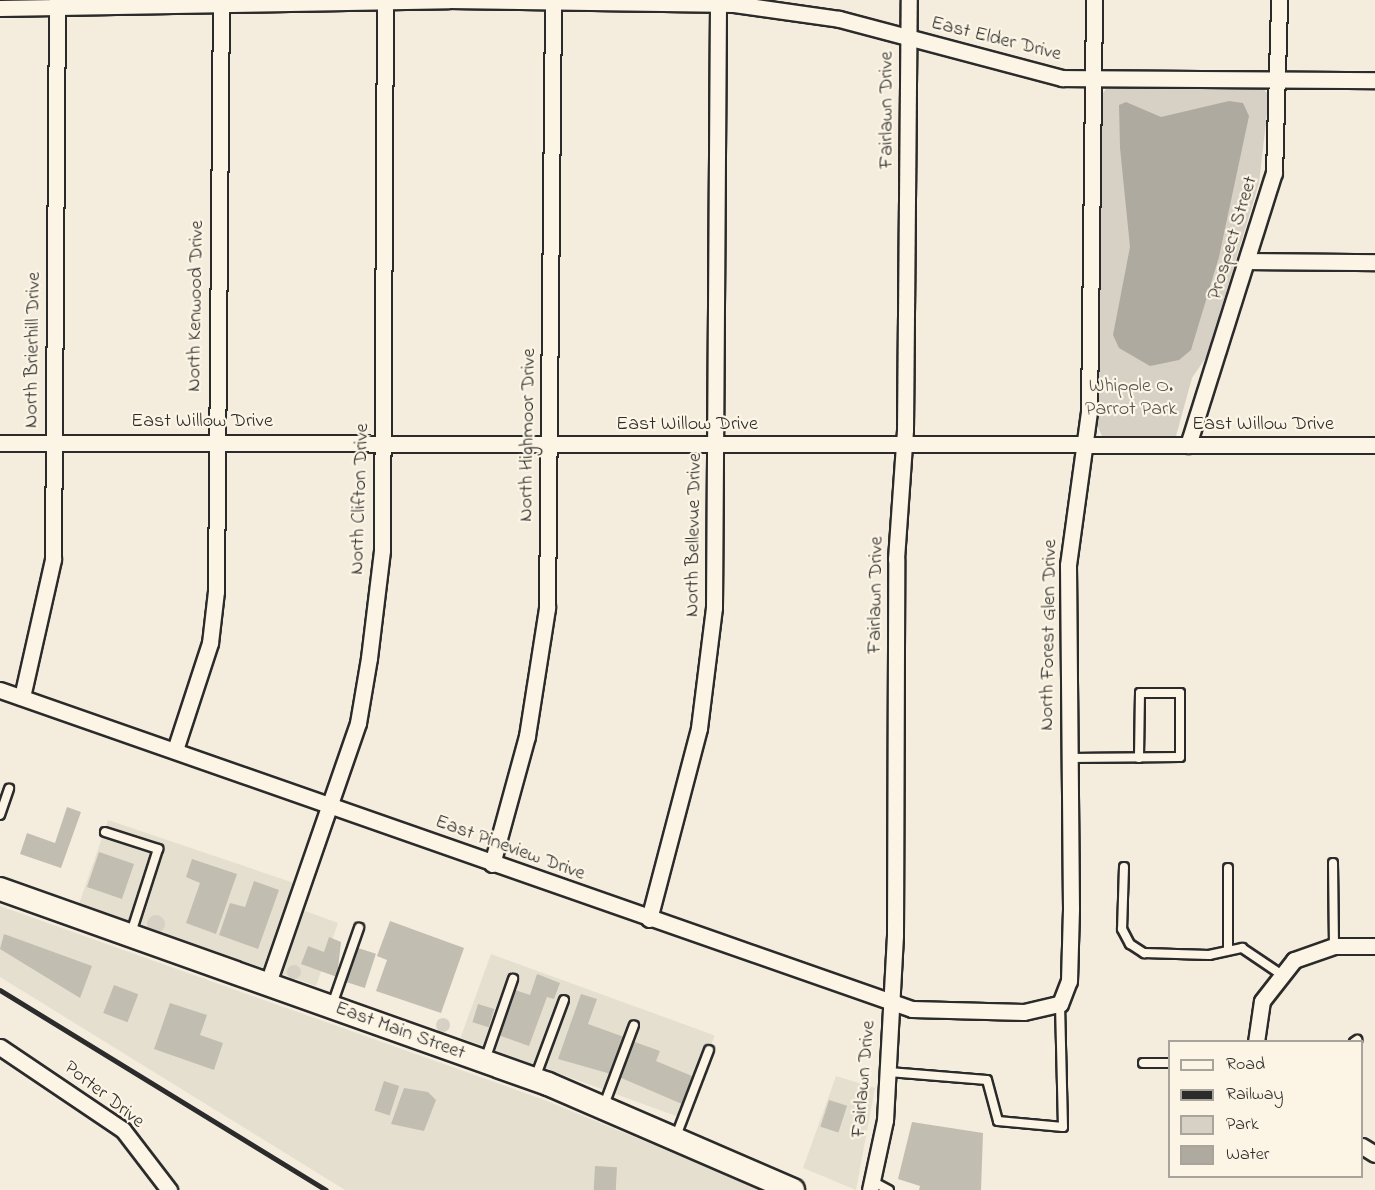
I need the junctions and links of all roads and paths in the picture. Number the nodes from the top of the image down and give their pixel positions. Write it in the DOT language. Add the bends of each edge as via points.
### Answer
graph roads {
  1 [pos="909,0"];
  2 [pos="1094,0"];
  3 [pos="1279,0"];
  4 [pos="385,2"];
  5 [pos="553,2"];
  6 [pos="718,2"];
  7 [pos="57,4"];
  8 [pos="221,4"];
  9 [pos="0,8"];
  10 [pos="908,39"];
  11 [pos="1093,80"];
  12 [pos="1278,80"];
  13 [pos="1375,80"];
  14 [pos="1250,261"];
  15 [pos="1375,262"];
  16 [pos="215,441"];
  17 [pos="0,443"];
  18 [pos="53,443"];
  19 [pos="383,445"];
  20 [pos="549,445"];
  21 [pos="716,445"];
  22 [pos="904,445"];
  23 [pos="1087,445"];
  24 [pos="1188,445"];
  25 [pos="1375,445"];
  26 [pos="0,690"];
  27 [pos="22,698"];
  28 [pos="176,750"];
  29 [pos="1070,758"];
  30 [pos="1139,758"];
  31 [pos="9,789"];
  32 [pos="330,805"];
  33 [pos="0,815"];
  34 [pos="105,832"];
  35 [pos="1333,863"];
  36 [pos="492,864"];
  37 [pos="1124,867"];
  38 [pos="1228,868"];
  39 [pos="0,889"];
  40 [pos="649,919"];
  41 [pos="359,928"];
  42 [pos="130,935"];
  43 [pos="1334,946"];
  44 [pos="1375,946"];
  45 [pos="1228,948"];
  46 [pos="1279,973"];
  47 [pos="513,979"];
  48 [pos="268,983"];
  49 [pos="564,1000"];
  50 [pos="892,1002"];
  51 [pos="1060,1004"];
  52 [pos="332,1006"];
  53 [pos="633,1025"];
  54 [pos="1256,1040"];
  55 [pos="0,1047"];
  56 [pos="709,1050"];
  57 [pos="484,1061"];
  58 [pos="1143,1063"];
  59 [pos="1168,1063"];
  60 [pos="889,1072"];
  61 [pos="534,1079"];
  62 [pos="603,1107"];
  63 [pos="676,1137"];
  64 [pos="871,1186"];
  65 [pos="169,1190"];
  66 [pos="793,1190"];
  67 [pos="889,1190"];
  1 -- 10 [label="street, Fairlawn Drive"];
  2 -- 11 [label="street, North Forest Glen Drive"];
  3 -- 12 [label="street, Prospect Street"];
  4 -- 5 [label="street, East Elder Drive"];
  4 -- 8 [label="street, East Elder Drive"];
  4 -- 19 [label="street, North Clifton Drive"];
  5 -- 6 [label="street, East Elder Drive"];
  5 -- 20 [label="street, North Highmoor Drive"];
  6 -- 10 [label="street, East Elder Drive" via="790,8"];
  6 -- 21 [label="street, North Bellevue Drive"];
  7 -- 8 [label="street, East Elder Drive"];
  7 -- 9 [label="street, East Elder Drive"];
  7 -- 18 [label="street, North Brierhill Drive"];
  8 -- 16 [label="street, North Kenwood Drive"];
  10 -- 11 [label="street, East Elder Drive" via="985,62"];
  10 -- 22 [label="street, Fairlawn Drive"];
  11 -- 12 [label="street, East Elder Drive"];
  11 -- 23 [label="street, North Forest Glen Drive"];
  12 -- 13 [label="street, East Elder Drive"];
  12 -- 14 [label="street, Prospect Street" via="1274,173"];
  14 -- 15 [label="street"];
  14 -- 24 [label="street, Prospect Street"];
  16 -- 18 [label="street, East Willow Drive"];
  16 -- 19 [label="street, East Willow Drive"];
  16 -- 28 [label="street, North Kenwood Drive" via="218,537 210,643"];
  17 -- 18 [label="street, East Willow Drive"];
  18 -- 27 [label="street, North Brierhill Drive" via="53,559"];
  19 -- 20 [label="street, East Willow Drive"];
  19 -- 32 [label="street, North Clifton Drive" via="382,550 369,658 358,723"];
  20 -- 21 [label="street, East Willow Drive"];
  20 -- 36 [label="street, North Highmoor Drive" via="547,608 538,680"];
  21 -- 22 [label="street, East Willow Drive"];
  21 -- 40 [label="street, North Bellevue Drive" via="710,669 686,786"];
  22 -- 23 [label="street, East Willow Drive"];
  22 -- 50 [label="street, Fairlawn Drive" via="896,559"];
  23 -- 24 [label="street, East Willow Drive"];
  23 -- 29 [label="street, North Forest Glen Drive" via="1068,565"];
  24 -- 25 [label="street, East Willow Drive"];
  26 -- 27 [label="street, East Pineview Drive"];
  27 -- 28 [label="street, East Pineview Drive"];
  28 -- 32 [label="street, East Pineview Drive"];
  29 -- 30 [label="lane"];
  29 -- 51 [label="street, North Forest Glen Drive" via="1069,981"];
  30 -- 30 [label="lane" via="1180,757 1180,693 1140,693"];
  31 -- 33 [label="lane"];
  32 -- 36 [label="street, East Pineview Drive"];
  32 -- 48 [label="street, North Clifton Drive"];
  34 -- 42 [label="lane" via="158,849"];
  35 -- 43 [label="lane"];
  36 -- 40 [label="street, East Pineview Drive"];
  37 -- 45 [label="lane" via="1122,929 1130,944 1144,953 1209,955"];
  38 -- 45 [label="lane"];
  39 -- 42 [label="main road, East Main Street"];
  40 -- 50 [label="street, East Pineview Drive"];
  41 -- 52 [label="lane"];
  42 -- 48 [label="main road, East Main Street"];
  43 -- 44 [label="street"];
  43 -- 46 [label="street" via="1313,950"];
  45 -- 46 [label="lane" via="1242,948"];
  46 -- 54 [label="street" via="1262,1001"];
  47 -- 57 [label="lane"];
  48 -- 52 [label="main road, East Main Street"];
  49 -- 61 [label="lane"];
  50 -- 51 [label="street, East Pineview Drive" via="912,1009 1012,1012 1047,1011"];
  50 -- 60 [label="street, Fairlawn Drive"];
  51 -- 60 [label="lane" via="1063,1127 998,1121 987,1080"];
  52 -- 57 [label="main road, East Main Street"];
  53 -- 62 [label="lane"];
  55 -- 65 [label="street, Porter Drive" via="123,1130"];
  56 -- 63 [label="lane"];
  57 -- 61 [label="main road, East Main Street"];
  58 -- 59 [label="lane"];
  60 -- 64 [label="street, Fairlawn Drive"];
  61 -- 62 [label="main road, East Main Street"];
  62 -- 63 [label="main road, East Main Street"];
  63 -- 66 [label="main road, East Main Street"];
  64 -- 67 [label="lane"];
}
